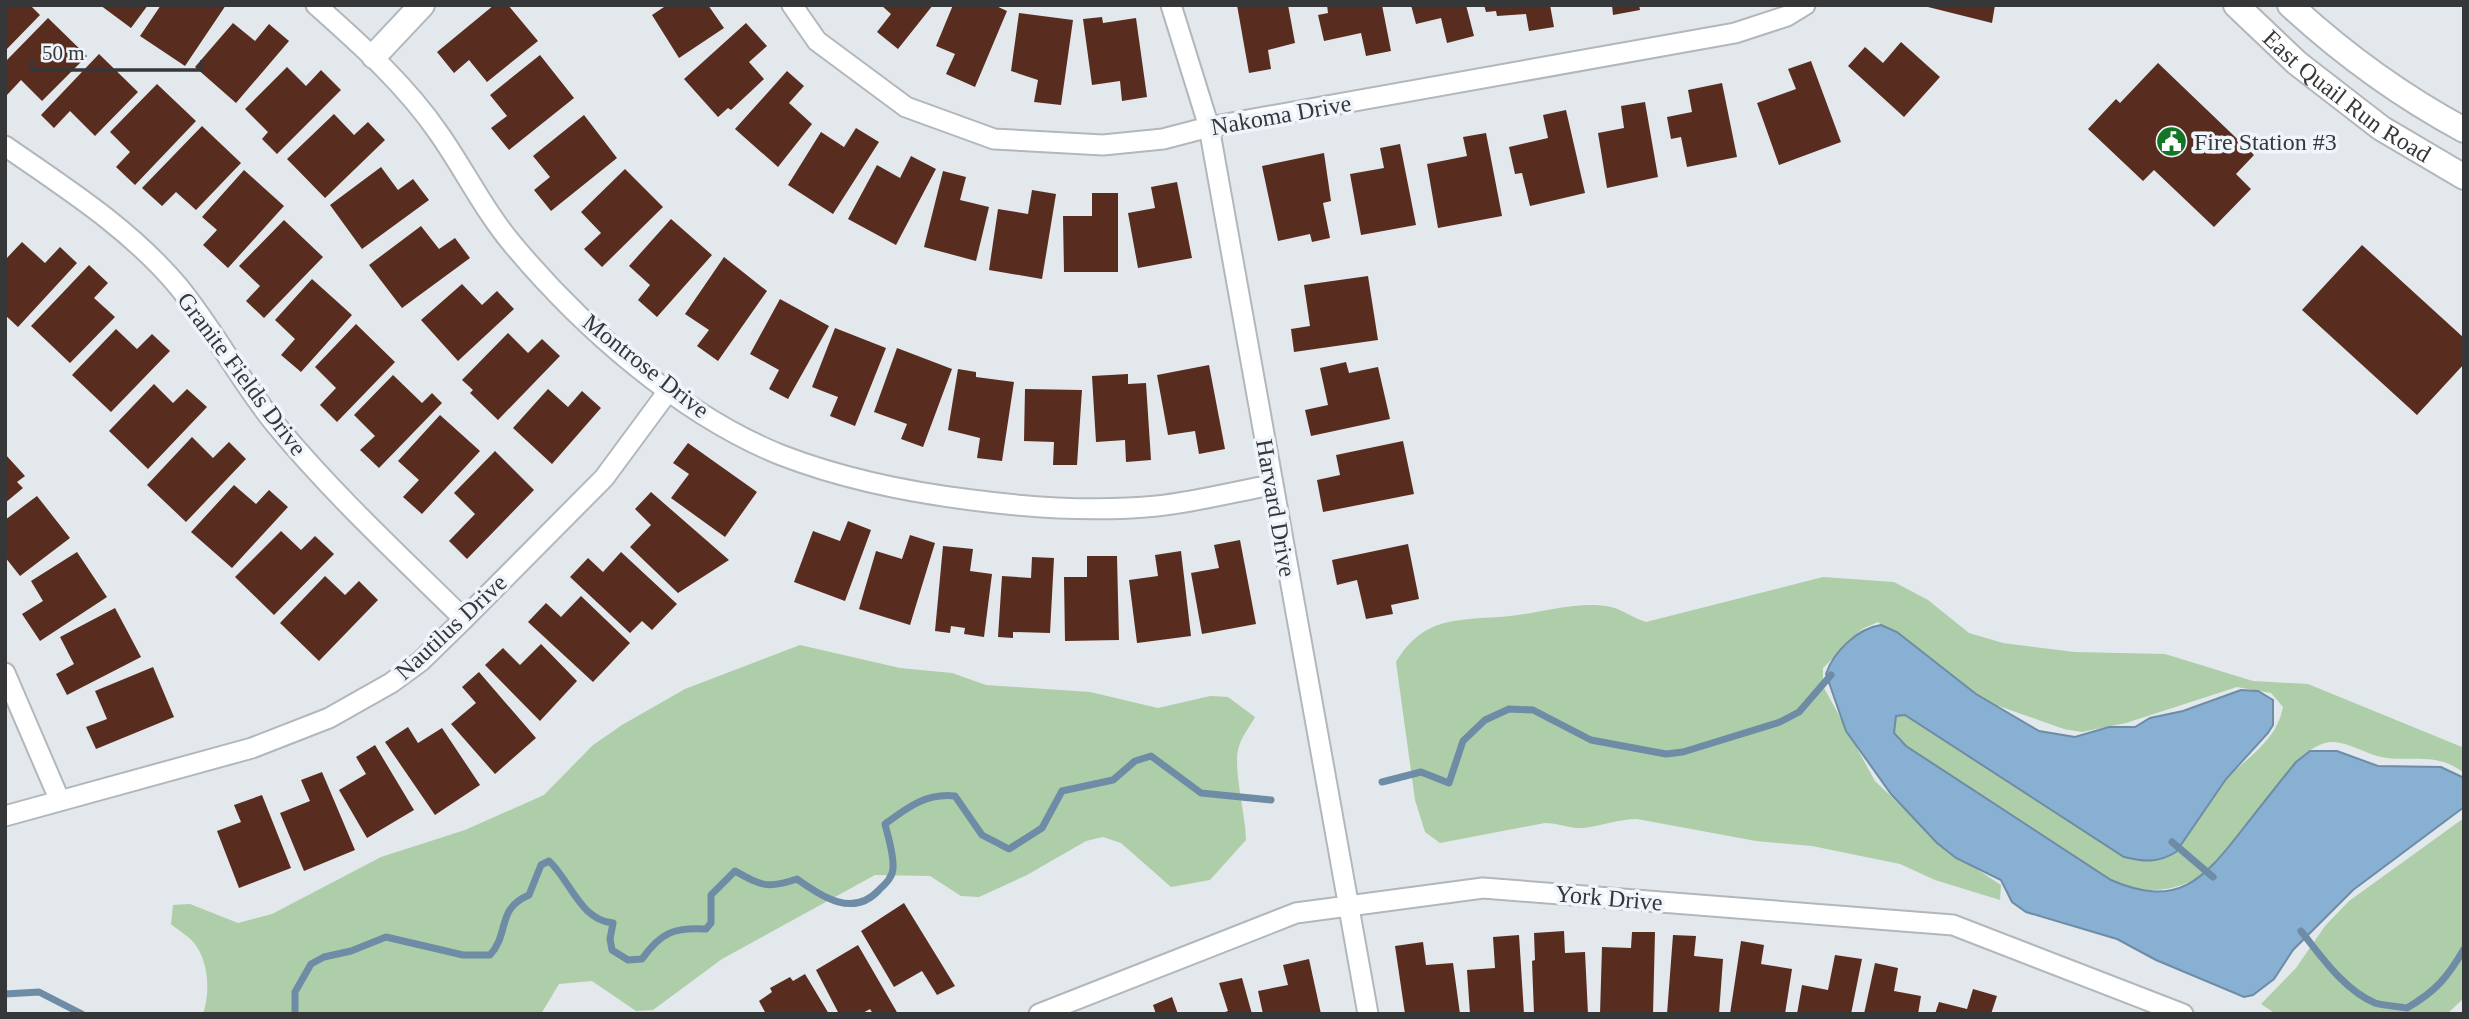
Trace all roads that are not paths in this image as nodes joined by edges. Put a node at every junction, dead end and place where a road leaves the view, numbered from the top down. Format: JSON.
{"nodes":[{"id":1,"x":316,"y":5,"type":"edge"},
{"id":2,"x":422,"y":5,"type":"edge"},
{"id":3,"x":792,"y":5,"type":"edge"},
{"id":4,"x":1171,"y":5,"type":"edge"},
{"id":5,"x":1805,"y":5,"type":"edge"},
{"id":6,"x":2236,"y":5,"type":"edge"},
{"id":7,"x":2290,"y":5,"type":"edge"},
{"id":8,"x":374,"y":56,"type":"junction"},
{"id":9,"x":1209,"y":127,"type":"junction"},
{"id":10,"x":2464,"y":130,"type":"edge"},
{"id":11,"x":5,"y":146,"type":"edge"},
{"id":12,"x":2464,"y":177,"type":"edge"},
{"id":13,"x":669,"y":390,"type":"junction"},
{"id":14,"x":1271,"y":485,"type":"junction"},
{"id":15,"x":464,"y":619,"type":"junction"},
{"id":16,"x":5,"y":673,"type":"edge"},
{"id":17,"x":60,"y":801,"type":"junction"},
{"id":18,"x":5,"y":816,"type":"edge"},
{"id":19,"x":1350,"y":908,"type":"junction"},
{"id":20,"x":1039,"y":1014,"type":"edge"},
{"id":21,"x":1368,"y":1014,"type":"edge"},
{"id":22,"x":2183,"y":1014,"type":"edge"}],
"edges":[{"from":1,"to":8,"type":"street","name":"Montrose Drive"},
{"from":2,"to":8,"type":"street"},
{"from":3,"to":9,"type":"street","name":"Nakoma Drive"},
{"from":4,"to":9,"type":"street","name":"Harvard Drive"},
{"from":5,"to":9,"type":"street","name":"Nakoma Drive"},
{"from":6,"to":12,"type":"street","name":"East Quail Run Road"},
{"from":7,"to":10,"type":"street","name":"East Quail Run Road"},
{"from":8,"to":13,"type":"street","name":"Montrose Drive"},
{"from":9,"to":14,"type":"street","name":"Harvard Drive"},
{"from":11,"to":15,"type":"street","name":"Granite Fields Drive"},
{"from":13,"to":14,"type":"street","name":"Montrose Drive"},
{"from":13,"to":15,"type":"street","name":"Nautilus Drive"},
{"from":14,"to":19,"type":"street","name":"Harvard Drive"},
{"from":15,"to":17,"type":"street","name":"Nautilus Drive"},
{"from":16,"to":17,"type":"street"},
{"from":17,"to":18,"type":"street","name":"Nautilus Drive"},
{"from":19,"to":20,"type":"street","name":"York Drive"},
{"from":19,"to":21,"type":"street","name":"Harvard Drive"},
{"from":19,"to":22,"type":"street","name":"York Drive"}]}
